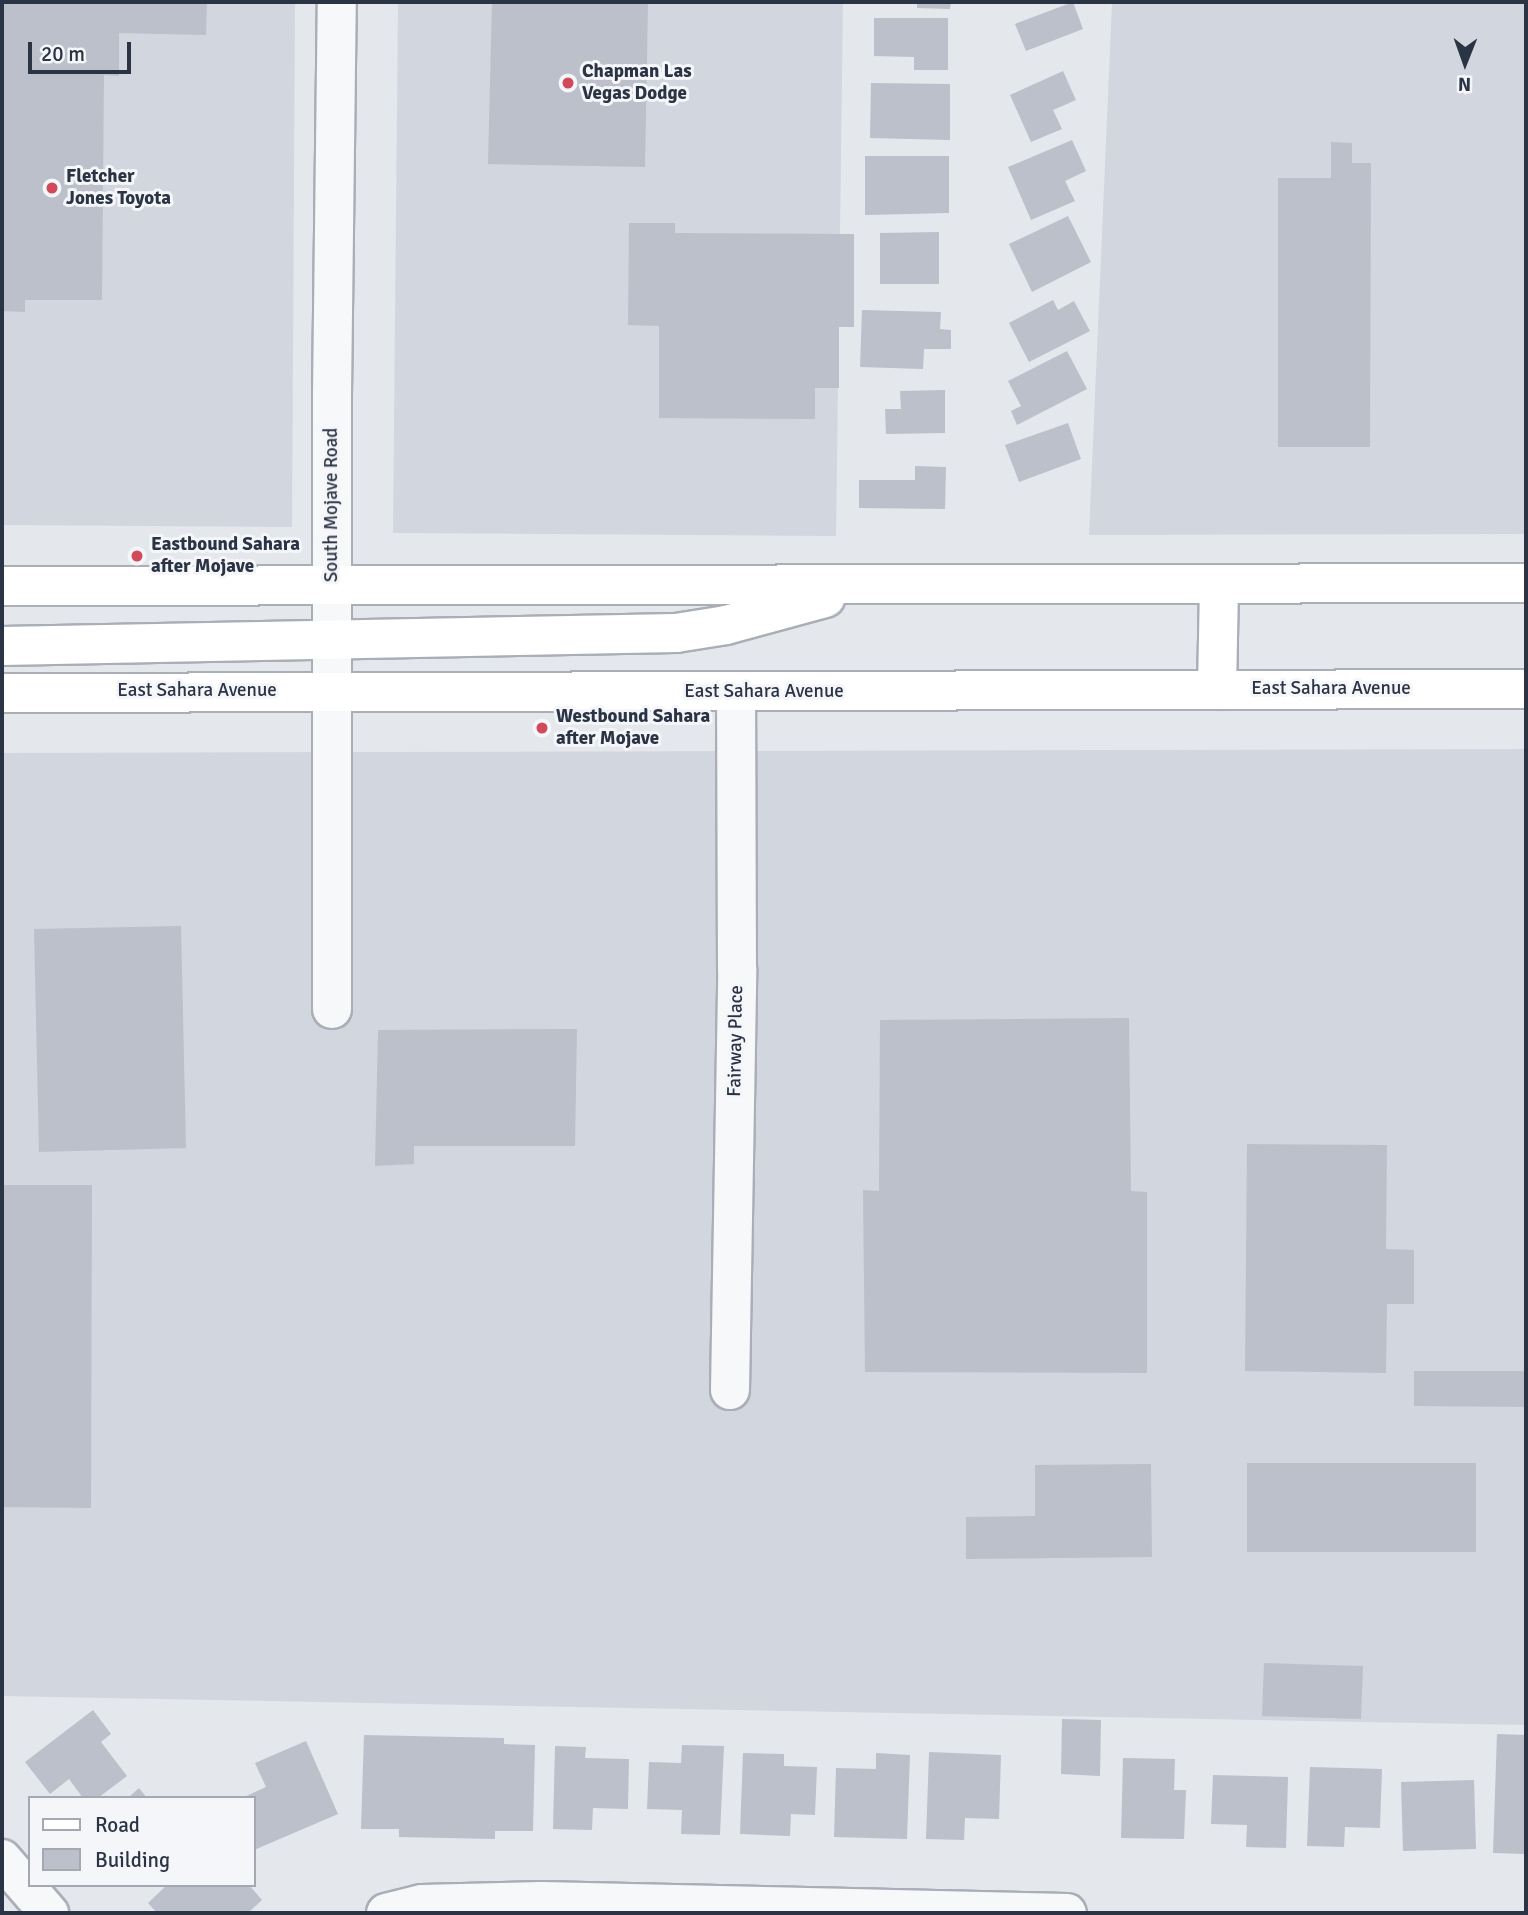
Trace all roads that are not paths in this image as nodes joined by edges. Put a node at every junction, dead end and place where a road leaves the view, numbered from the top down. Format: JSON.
{"nodes":[{"id":1,"x":337,"y":2,"type":"edge"},
{"id":2,"x":1526,"y":583,"type":"edge"},
{"id":3,"x":332,"y":584,"type":"junction"},
{"id":4,"x":1219,"y":584,"type":"junction"},
{"id":5,"x":874,"y":585,"type":"junction"},
{"id":6,"x":2,"y":586,"type":"edge"},
{"id":7,"x":332,"y":640,"type":"junction"},
{"id":8,"x":2,"y":646,"type":"edge"},
{"id":9,"x":1526,"y":689,"type":"edge"},
{"id":10,"x":333,"y":690,"type":"junction"},
{"id":11,"x":1217,"y":690,"type":"junction"},
{"id":12,"x":736,"y":692,"type":"junction"},
{"id":13,"x":2,"y":694,"type":"edge"},
{"id":14,"x":332,"y":1009,"type":"dead end"},
{"id":15,"x":730,"y":1390,"type":"dead end"},
{"id":16,"x":2,"y":1859,"type":"edge"},
{"id":17,"x":49,"y":1913,"type":"edge"},
{"id":18,"x":386,"y":1913,"type":"edge"},
{"id":19,"x":1068,"y":1913,"type":"edge"}],
"edges":[{"from":1,"to":3,"type":"street","name":"South Mojave Road"},
{"from":2,"to":4,"type":"main road"},
{"from":3,"to":5,"type":"main road"},
{"from":3,"to":6,"type":"main road"},
{"from":3,"to":7,"type":"street","name":"South Mojave Road"},
{"from":4,"to":5,"type":"main road"},
{"from":4,"to":11,"type":"main road"},
{"from":5,"to":7,"type":"main road"},
{"from":7,"to":8,"type":"main road"},
{"from":7,"to":10,"type":"street","name":"South Mojave Road"},
{"from":9,"to":11,"type":"main road","name":"East Sahara Avenue"},
{"from":10,"to":12,"type":"main road","name":"East Sahara Avenue"},
{"from":10,"to":13,"type":"main road","name":"East Sahara Avenue"},
{"from":10,"to":14,"type":"street","name":"South Mojave Road"},
{"from":11,"to":12,"type":"main road","name":"East Sahara Avenue"},
{"from":12,"to":15,"type":"street","name":"Fairway Place"},
{"from":16,"to":17,"type":"street"},
{"from":18,"to":19,"type":"street"}]}
